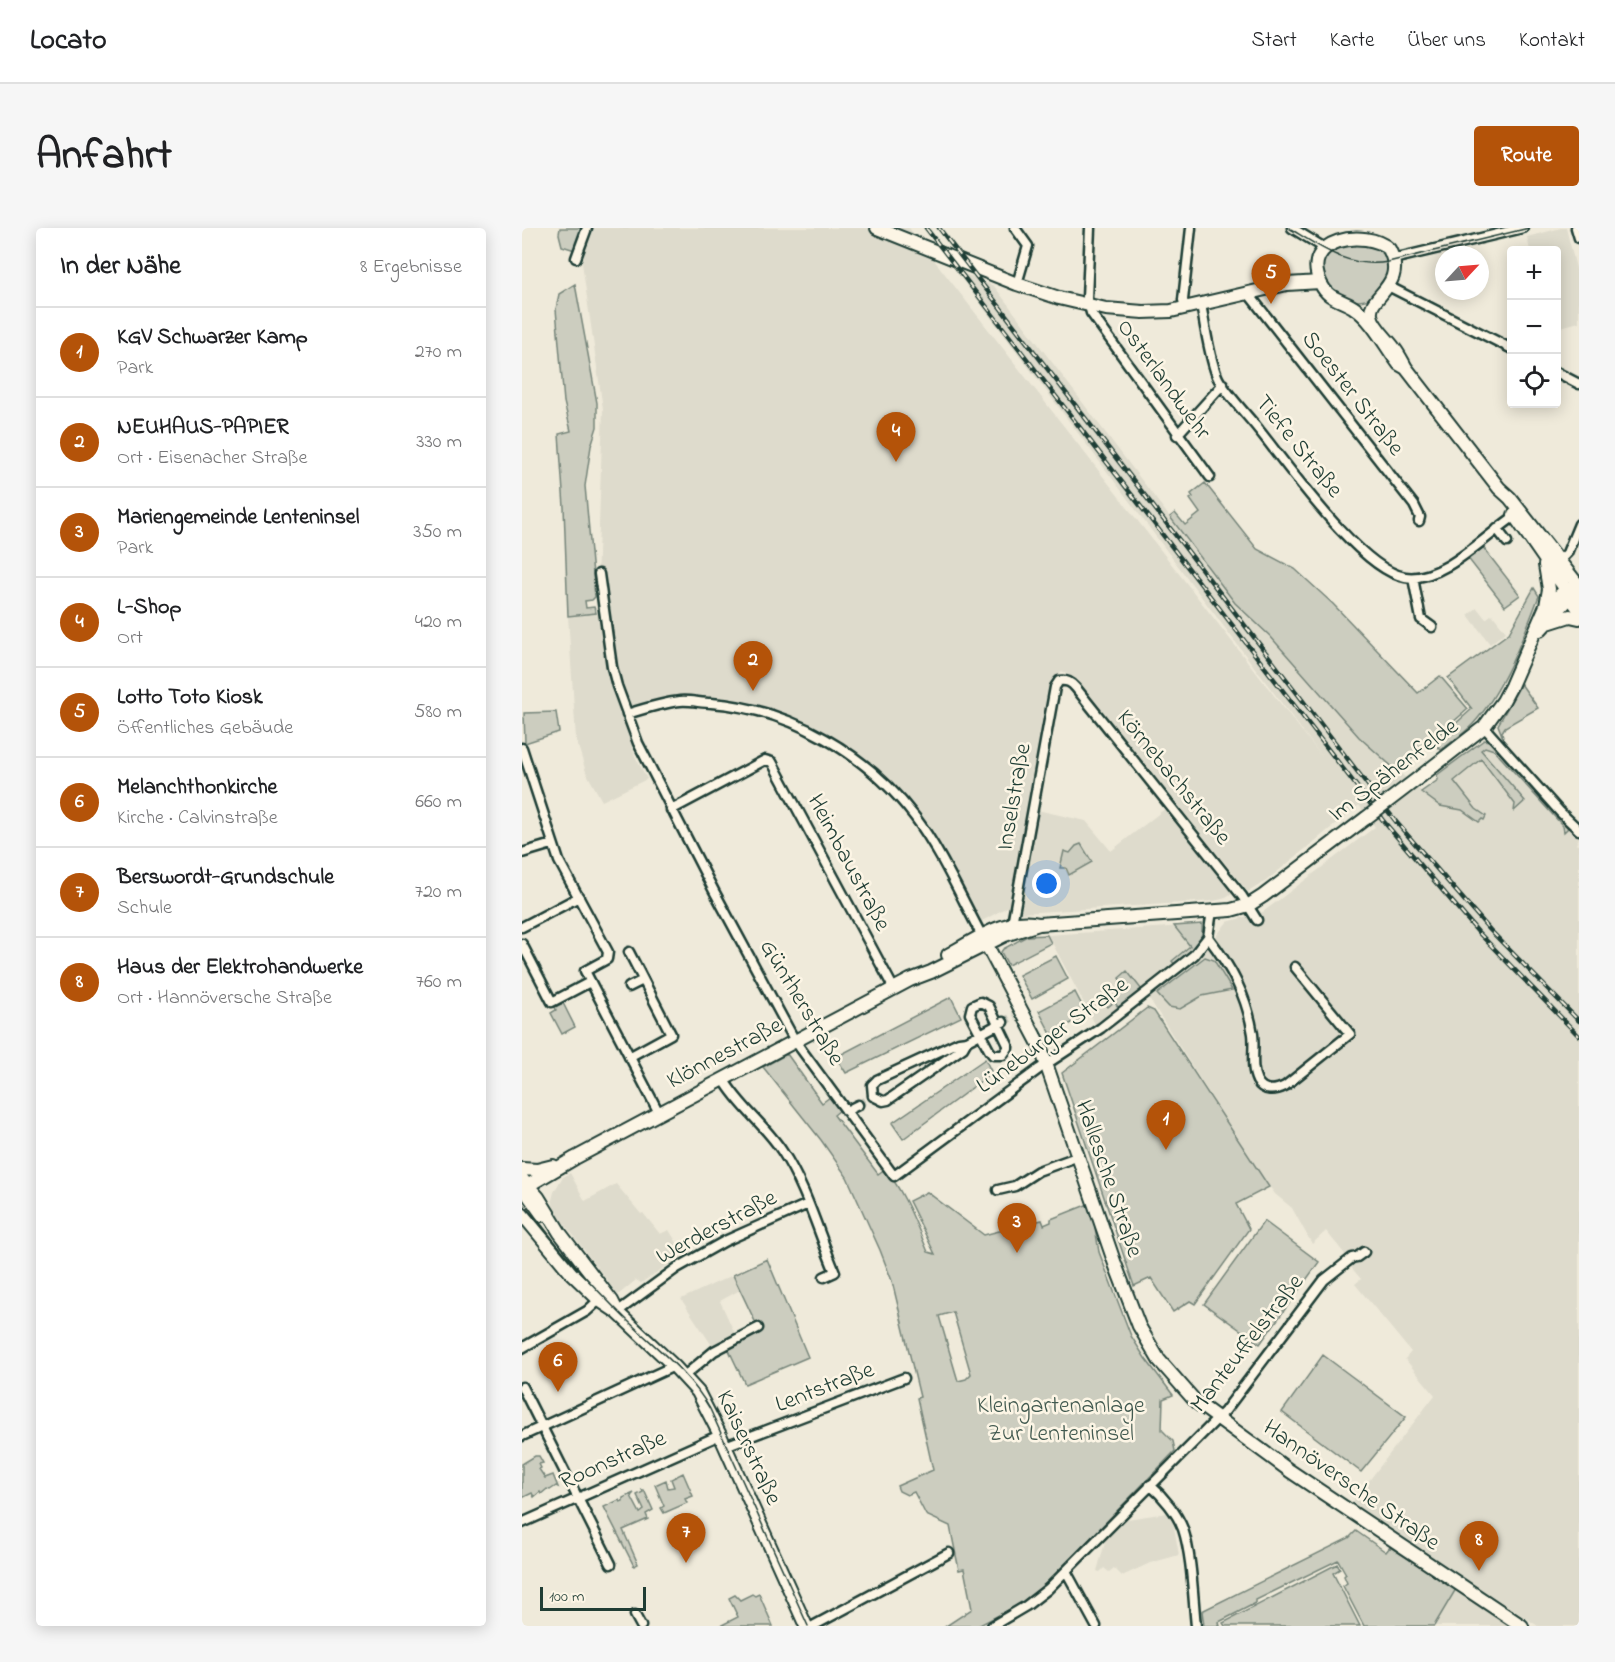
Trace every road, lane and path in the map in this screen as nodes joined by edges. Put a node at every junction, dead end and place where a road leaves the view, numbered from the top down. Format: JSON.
{"nodes":[{"id":1,"x":586,"y":228,"type":"edge"},
{"id":2,"x":877,"y":228,"type":"edge"},
{"id":3,"x":1015,"y":228,"type":"edge"},
{"id":4,"x":1090,"y":228,"type":"edge"},
{"id":5,"x":1191,"y":228,"type":"edge"},
{"id":6,"x":1292,"y":228,"type":"edge"},
{"id":7,"x":1523,"y":228,"type":"edge"},
{"id":8,"x":1576,"y":228,"type":"edge"},
{"id":9,"x":1346,"y":229,"type":"edge"},
{"id":10,"x":1369,"y":230,"type":"edge"},
{"id":11,"x":1579,"y":238,"type":"edge"},
{"id":12,"x":1323,"y":246,"type":"junction"},
{"id":13,"x":576,"y":258,"type":"dead end"},
{"id":14,"x":1393,"y":259,"type":"junction"},
{"id":15,"x":1318,"y":276,"type":"junction"},
{"id":16,"x":1017,"y":284,"type":"junction"},
{"id":17,"x":1388,"y":286,"type":"junction"},
{"id":18,"x":1248,"y":293,"type":"junction"},
{"id":19,"x":1378,"y":298,"type":"junction"},
{"id":20,"x":1201,"y":304,"type":"junction"},
{"id":21,"x":1088,"y":305,"type":"junction"},
{"id":22,"x":1347,"y":305,"type":"junction"},
{"id":23,"x":1185,"y":308,"type":"junction"},
{"id":24,"x":1507,"y":346,"type":"edge"},
{"id":25,"x":1406,"y":368,"type":"junction"},
{"id":26,"x":1561,"y":374,"type":"edge"},
{"id":27,"x":1222,"y":384,"type":"junction"},
{"id":28,"x":1579,"y":384,"type":"edge"},
{"id":29,"x":1177,"y":435,"type":"junction"},
{"id":30,"x":1210,"y":477,"type":"dead end"},
{"id":31,"x":1499,"y":488,"type":"junction"},
{"id":32,"x":1515,"y":516,"type":"junction"},
{"id":33,"x":1419,"y":521,"type":"dead end"},
{"id":34,"x":1579,"y":524,"type":"edge"},
{"id":35,"x":1497,"y":529,"type":"junction"},
{"id":36,"x":1507,"y":542,"type":"dead end"},
{"id":37,"x":1543,"y":558,"type":"junction"},
{"id":38,"x":1559,"y":561,"type":"junction"},
{"id":39,"x":599,"y":574,"type":"dead end"},
{"id":40,"x":1413,"y":578,"type":"junction"},
{"id":41,"x":1575,"y":593,"type":"edge"},
{"id":42,"x":1546,"y":606,"type":"junction"},
{"id":43,"x":1579,"y":618,"type":"edge"},
{"id":44,"x":1544,"y":625,"type":"junction"},
{"id":45,"x":1432,"y":627,"type":"dead end"},
{"id":46,"x":1531,"y":641,"type":"junction"},
{"id":47,"x":1063,"y":681,"type":"joint"},
{"id":48,"x":627,"y":714,"type":"junction"},
{"id":49,"x":1484,"y":727,"type":"junction"},
{"id":50,"x":522,"y":748,"type":"edge"},
{"id":51,"x":671,"y":810,"type":"junction"},
{"id":52,"x":1579,"y":830,"type":"edge"},
{"id":53,"x":552,"y":844,"type":"junction"},
{"id":54,"x":522,"y":853,"type":"edge"},
{"id":55,"x":579,"y":897,"type":"junction"},
{"id":56,"x":1249,"y":905,"type":"junction"},
{"id":57,"x":1212,"y":911,"type":"junction"},
{"id":58,"x":1257,"y":920,"type":"dead end"},
{"id":59,"x":1012,"y":924,"type":"junction"},
{"id":60,"x":1039,"y":924,"type":"junction"},
{"id":61,"x":522,"y":927,"type":"edge"},
{"id":62,"x":1208,"y":937,"type":"junction"},
{"id":63,"x":984,"y":940,"type":"junction"},
{"id":64,"x":522,"y":944,"type":"edge"},
{"id":65,"x":629,"y":952,"type":"dead end"},
{"id":66,"x":1296,"y":967,"type":"dead end"},
{"id":67,"x":643,"y":980,"type":"junction"},
{"id":68,"x":590,"y":982,"type":"junction"},
{"id":69,"x":629,"y":987,"type":"dead end"},
{"id":70,"x":894,"y":989,"type":"junction"},
{"id":71,"x":1001,"y":1023,"type":"junction"},
{"id":72,"x":980,"y":1034,"type":"junction"},
{"id":73,"x":795,"y":1041,"type":"junction"},
{"id":74,"x":967,"y":1041,"type":"junction"},
{"id":75,"x":629,"y":1056,"type":"junction"},
{"id":76,"x":1047,"y":1065,"type":"junction"},
{"id":77,"x":723,"y":1080,"type":"junction"},
{"id":78,"x":858,"y":1105,"type":"tunnel mouth"},
{"id":79,"x":846,"y":1111,"type":"junction"},
{"id":80,"x":659,"y":1113,"type":"junction"},
{"id":81,"x":1078,"y":1156,"type":"junction"},
{"id":82,"x":560,"y":1167,"type":"junction"},
{"id":83,"x":522,"y":1169,"type":"edge"},
{"id":84,"x":894,"y":1176,"type":"joint"},
{"id":85,"x":998,"y":1190,"type":"dead end"},
{"id":86,"x":525,"y":1191,"type":"edge"},
{"id":87,"x":808,"y":1204,"type":"junction"},
{"id":88,"x":522,"y":1214,"type":"edge"},
{"id":89,"x":1357,"y":1254,"type":"dead end"},
{"id":90,"x":846,"y":1268,"type":"dead end"},
{"id":91,"x":835,"y":1272,"type":"junction"},
{"id":92,"x":824,"y":1277,"type":"dead end"},
{"id":93,"x":598,"y":1300,"type":"junction"},
{"id":94,"x":617,"y":1312,"type":"junction"},
{"id":95,"x":758,"y":1328,"type":"dead end"},
{"id":96,"x":522,"y":1348,"type":"edge"},
{"id":97,"x":674,"y":1366,"type":"junction"},
{"id":98,"x":684,"y":1376,"type":"junction"},
{"id":99,"x":904,"y":1378,"type":"dead end"},
{"id":100,"x":522,"y":1387,"type":"edge"},
{"id":101,"x":1218,"y":1418,"type":"junction"},
{"id":102,"x":543,"y":1426,"type":"junction"},
{"id":103,"x":522,"y":1436,"type":"edge"},
{"id":104,"x":723,"y":1441,"type":"junction"},
{"id":105,"x":1150,"y":1485,"type":"junction"},
{"id":106,"x":578,"y":1497,"type":"junction"},
{"id":107,"x":522,"y":1523,"type":"edge"},
{"id":108,"x":949,"y":1553,"type":"dead end"},
{"id":109,"x":610,"y":1564,"type":"dead end"},
{"id":110,"x":1066,"y":1571,"type":"junction"},
{"id":111,"x":635,"y":1615,"type":"dead end"},
{"id":112,"x":630,"y":1626,"type":"edge"},
{"id":113,"x":640,"y":1626,"type":"edge"},
{"id":114,"x":806,"y":1626,"type":"edge"},
{"id":115,"x":813,"y":1626,"type":"edge"},
{"id":116,"x":992,"y":1626,"type":"edge"},
{"id":117,"x":1096,"y":1626,"type":"edge"},
{"id":118,"x":1196,"y":1626,"type":"edge"},
{"id":119,"x":1522,"y":1626,"type":"edge"}],
"edges":[{"from":1,"to":13,"type":"street"},
{"from":2,"to":16,"type":"main road"},
{"from":3,"to":16,"type":"street"},
{"from":4,"to":21,"type":"street"},
{"from":5,"to":23,"type":"street"},
{"from":6,"to":12,"type":"street"},
{"from":7,"to":14,"type":"street"},
{"from":8,"to":11,"type":"street"},
{"from":9,"to":10,"type":"main road"},
{"from":9,"to":12,"type":"main road"},
{"from":10,"to":14,"type":"main road"},
{"from":12,"to":15,"type":"main road"},
{"from":14,"to":17,"type":"main road"},
{"from":15,"to":18,"type":"main road"},
{"from":15,"to":22,"type":"main road"},
{"from":16,"to":21,"type":"main road"},
{"from":17,"to":19,"type":"main road"},
{"from":17,"to":24,"type":"street"},
{"from":18,"to":20,"type":"main road"},
{"from":18,"to":33,"type":"street","name":"Soester Straße"},
{"from":19,"to":22,"type":"main road"},
{"from":19,"to":25,"type":"main road"},
{"from":20,"to":23,"type":"main road"},
{"from":20,"to":27,"type":"street","name":"Tiefe Straße"},
{"from":21,"to":23,"type":"main road"},
{"from":21,"to":29,"type":"street","name":"Osterlandwehr"},
{"from":22,"to":25,"type":"main road"},
{"from":25,"to":31,"type":"main road"},
{"from":26,"to":28,"type":"street"},
{"from":27,"to":29,"type":"street"},
{"from":27,"to":40,"type":"street","name":"Tiefe Straße"},
{"from":29,"to":30,"type":"street","name":"Osterlandwehr"},
{"from":31,"to":32,"type":"main road"},
{"from":31,"to":38,"type":"main road"},
{"from":32,"to":35,"type":"street"},
{"from":32,"to":37,"type":"main road"},
{"from":34,"to":38,"type":"street"},
{"from":35,"to":36,"type":"street"},
{"from":35,"to":40,"type":"street"},
{"from":37,"to":41,"type":"main road"},
{"from":37,"to":42,"type":"main road"},
{"from":38,"to":41,"type":"main road"},
{"from":39,"to":48,"type":"street","name":"Güntherstraße"},
{"from":40,"to":45,"type":"street"},
{"from":41,"to":42,"type":"main road","name":"Im Spähenfelde"},
{"from":41,"to":44,"type":"main road","name":"Im Spähenfelde"},
{"from":42,"to":46,"type":"main road","name":"Im Spähenfelde"},
{"from":43,"to":44,"type":"main road"},
{"from":44,"to":46,"type":"main road","name":"Im Spähenfelde"},
{"from":46,"to":49,"type":"main road","name":"Im Spähenfelde"},
{"from":47,"to":56,"type":"street","name":"Körnebachstraße"},
{"from":47,"to":59,"type":"street","name":"Inselstraße"},
{"from":48,"to":51,"type":"street","name":"Güntherstraße"},
{"from":48,"to":63,"type":"street"},
{"from":49,"to":52,"type":"street"},
{"from":49,"to":56,"type":"main road","name":"Im Spähenfelde","bridge":true},
{"from":50,"to":53,"type":"street"},
{"from":51,"to":70,"type":"street","name":"Heimbaustraße"},
{"from":51,"to":73,"type":"street","name":"Güntherstraße"},
{"from":53,"to":54,"type":"street"},
{"from":53,"to":55,"type":"street"},
{"from":55,"to":61,"type":"street"},
{"from":55,"to":68,"type":"street"},
{"from":56,"to":57,"type":"main road","name":"Klönnestraße"},
{"from":56,"to":58,"type":"street","name":"Körnebachstraße"},
{"from":57,"to":60,"type":"main road","name":"Klönnestraße"},
{"from":57,"to":62,"type":"street"},
{"from":59,"to":60,"type":"main road","name":"Klönnestraße"},
{"from":59,"to":63,"type":"main road","name":"Klönnestraße"},
{"from":60,"to":63,"type":"main road","name":"Klönnestraße"},
{"from":62,"to":66,"type":"street"},
{"from":62,"to":76,"type":"street","name":"Lüneburger Straße"},
{"from":63,"to":70,"type":"main road","name":"Klönnestraße"},
{"from":63,"to":76,"type":"main road","name":"Hallesche Straße"},
{"from":64,"to":68,"type":"street"},
{"from":65,"to":67,"type":"street"},
{"from":67,"to":69,"type":"street"},
{"from":67,"to":75,"type":"street"},
{"from":68,"to":75,"type":"street"},
{"from":70,"to":73,"type":"main road","name":"Klönnestraße"},
{"from":71,"to":72,"type":"street"},
{"from":71,"to":72,"type":"street"},
{"from":71,"to":72,"type":"street"},
{"from":72,"to":74,"type":"street"},
{"from":73,"to":77,"type":"main road","name":"Klönnestraße"},
{"from":73,"to":79,"type":"street","name":"Güntherstraße"},
{"from":74,"to":74,"type":"street"},
{"from":75,"to":80,"type":"street"},
{"from":76,"to":81,"type":"main road","name":"Hallesche Straße"},
{"from":76,"to":84,"type":"street","name":"Lüneburger Straße"},
{"from":77,"to":80,"type":"main road","name":"Klönnestraße"},
{"from":77,"to":87,"type":"street"},
{"from":78,"to":79,"type":"street"},
{"from":79,"to":84,"type":"street","name":"Güntherstraße"},
{"from":80,"to":82,"type":"main road","name":"Klönnestraße"},
{"from":81,"to":85,"type":"street"},
{"from":81,"to":101,"type":"main road","name":"Hallesche Straße"},
{"from":82,"to":83,"type":"main road"},
{"from":82,"to":86,"type":"main road","name":"Klönnestraße"},
{"from":86,"to":94,"type":"main road","name":"Kaiserstraße"},
{"from":87,"to":91,"type":"street"},
{"from":87,"to":94,"type":"street","name":"Werderstraße"},
{"from":88,"to":93,"type":"main road","name":"Kaiserstraße"},
{"from":89,"to":101,"type":"street","name":"Manteuffelstraße"},
{"from":90,"to":91,"type":"street"},
{"from":91,"to":92,"type":"street"},
{"from":93,"to":94,"type":"main road","name":"Kaiserstraße"},
{"from":93,"to":96,"type":"street"},
{"from":94,"to":97,"type":"main road","name":"Kaiserstraße"},
{"from":95,"to":98,"type":"street"},
{"from":97,"to":98,"type":"main road","name":"Kaiserstraße"},
{"from":97,"to":102,"type":"street"},
{"from":98,"to":104,"type":"main road","name":"Kaiserstraße"},
{"from":99,"to":104,"type":"street","name":"Lentstraße"},
{"from":100,"to":102,"type":"street"},
{"from":101,"to":105,"type":"street","name":"Manteuffelstraße"},
{"from":101,"to":119,"type":"main road","name":"Hannöversche Straße"},
{"from":102,"to":103,"type":"street"},
{"from":102,"to":106,"type":"street"},
{"from":104,"to":106,"type":"street","name":"Roonstraße"},
{"from":104,"to":114,"type":"main road","name":"Kaiserstraße"},
{"from":105,"to":110,"type":"street","name":"Manteuffelstraße"},
{"from":105,"to":118,"type":"street"},
{"from":106,"to":107,"type":"street","name":"Roonstraße"},
{"from":106,"to":109,"type":"street"},
{"from":108,"to":115,"type":"street"},
{"from":110,"to":116,"type":"street","name":"Manteuffelstraße"},
{"from":110,"to":117,"type":"street"},
{"from":111,"to":113,"type":"street"},
{"from":112,"to":113,"type":"street"}]}
